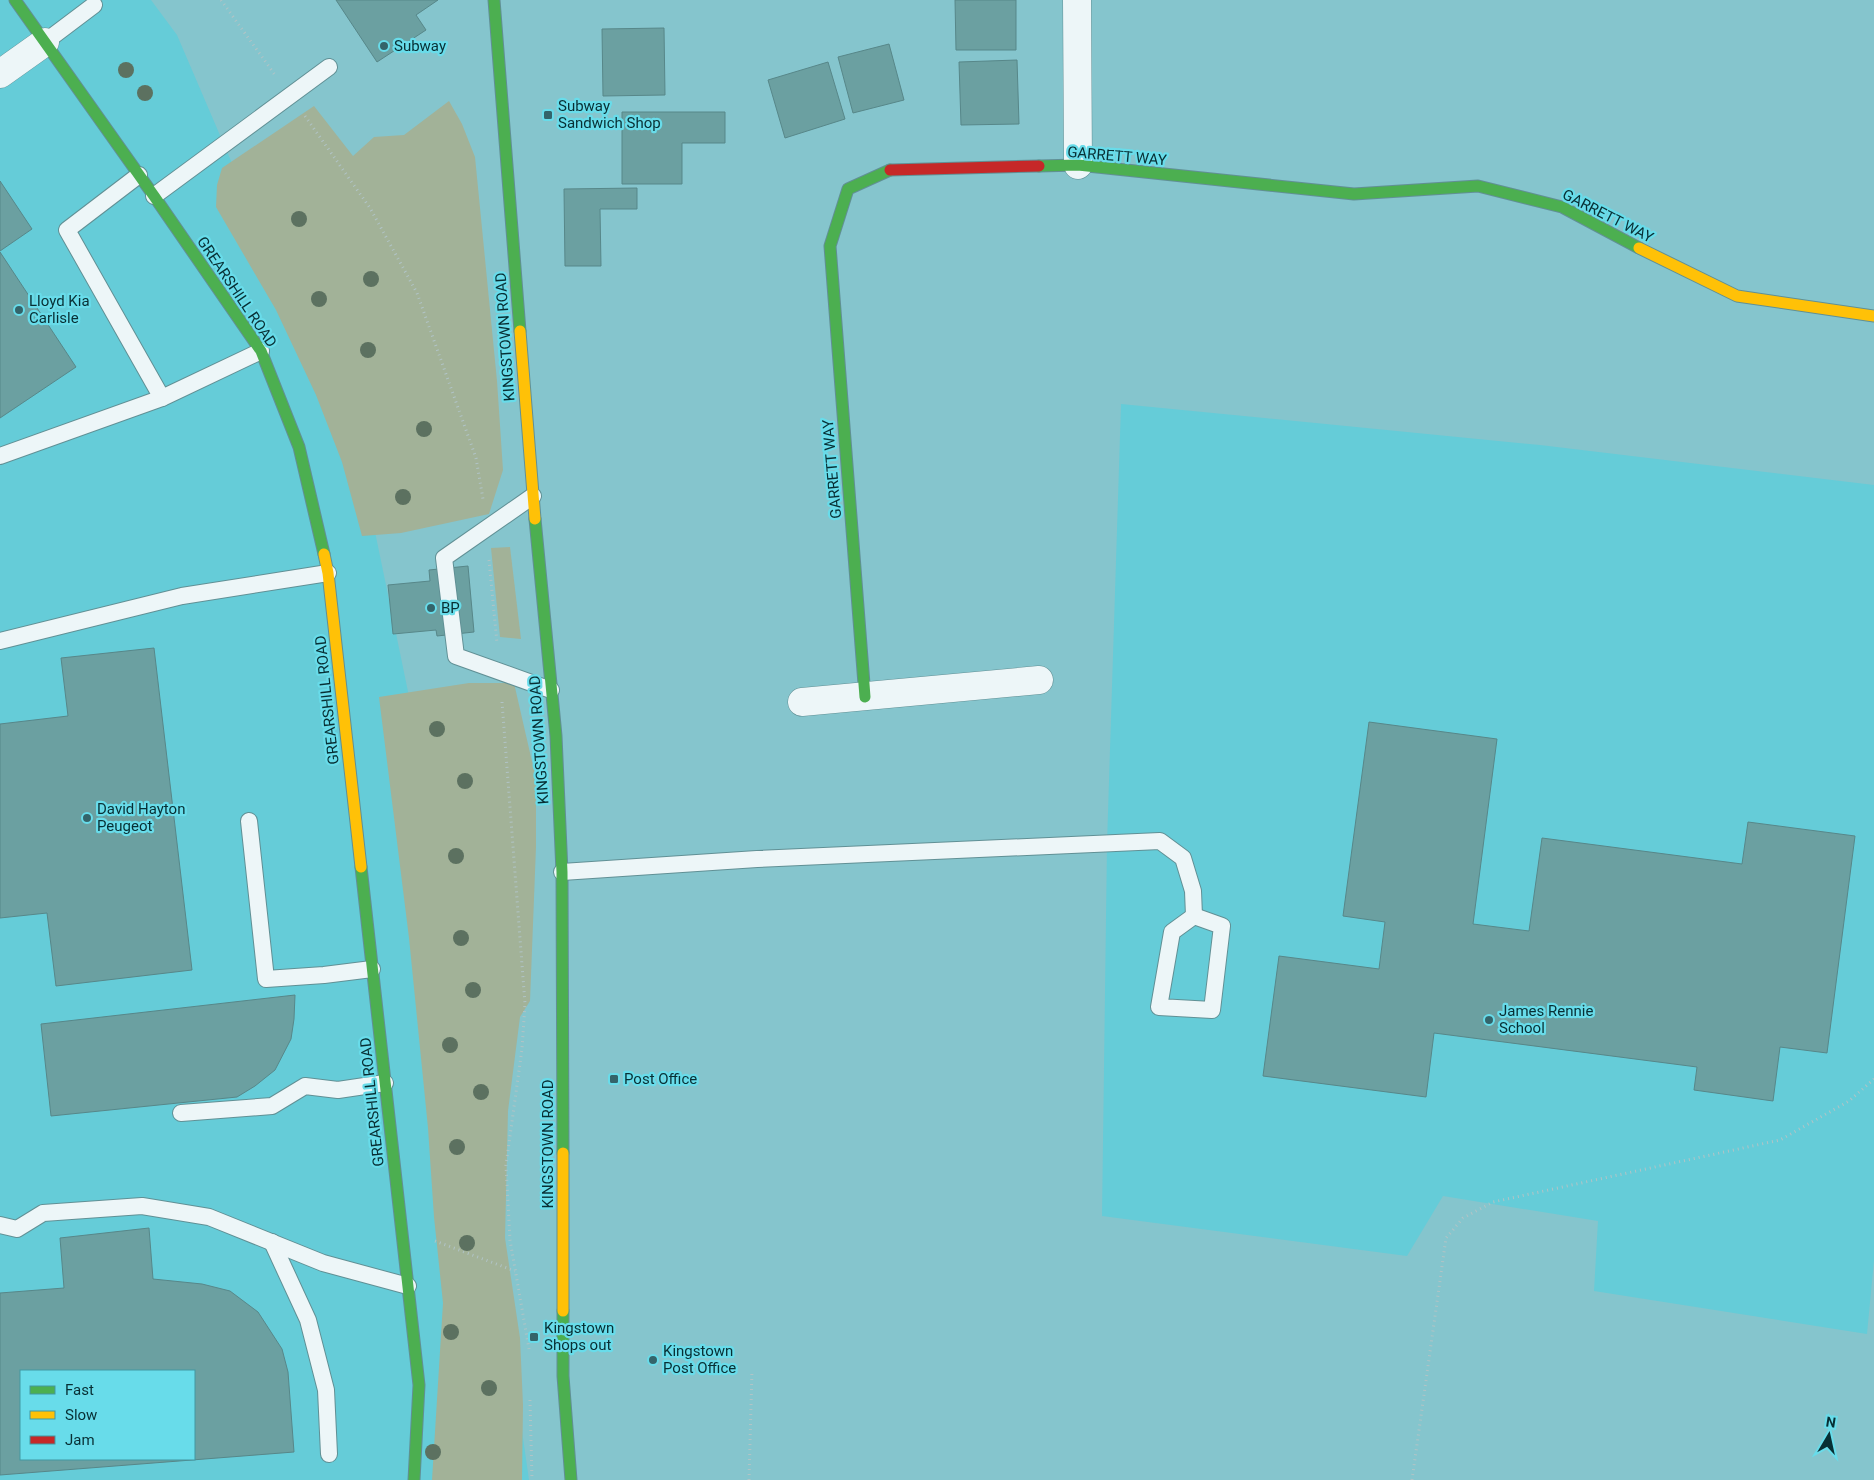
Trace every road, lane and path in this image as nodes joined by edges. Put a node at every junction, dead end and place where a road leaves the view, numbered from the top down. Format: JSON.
{"nodes":[{"id":1,"x":16,"y":0,"type":"edge"},
{"id":2,"x":222,"y":0,"type":"edge"},
{"id":3,"x":494,"y":0,"type":"edge"},
{"id":4,"x":1077,"y":0,"type":"edge"},
{"id":5,"x":94,"y":5,"type":"dead end"},
{"id":6,"x":45,"y":42,"type":"junction"},
{"id":7,"x":329,"y":67,"type":"dead end"},
{"id":8,"x":0,"y":74,"type":"edge"},
{"id":9,"x":290,"y":96,"type":"junction"},
{"id":10,"x":1078,"y":166,"type":"junction"},
{"id":11,"x":139,"y":175,"type":"junction"},
{"id":12,"x":154,"y":196,"type":"junction"},
{"id":13,"x":1874,"y":316,"type":"edge"},
{"id":14,"x":261,"y":351,"type":"junction"},
{"id":15,"x":162,"y":398,"type":"junction"},
{"id":16,"x":0,"y":456,"type":"edge"},
{"id":17,"x":533,"y":496,"type":"junction"},
{"id":18,"x":487,"y":529,"type":"junction"},
{"id":19,"x":328,"y":573,"type":"junction"},
{"id":20,"x":0,"y":641,"type":"edge"},
{"id":21,"x":499,"y":671,"type":"junction"},
{"id":22,"x":1039,"y":680,"type":"dead end"},
{"id":23,"x":551,"y":690,"type":"junction"},
{"id":24,"x":865,"y":697,"type":"junction"},
{"id":25,"x":802,"y":702,"type":"dead end"},
{"id":26,"x":249,"y":821,"type":"dead end"},
{"id":27,"x":562,"y":872,"type":"junction"},
{"id":28,"x":1194,"y":916,"type":"junction"},
{"id":29,"x":372,"y":969,"type":"junction"},
{"id":30,"x":1874,"y":1079,"type":"edge"},
{"id":31,"x":385,"y":1083,"type":"junction"},
{"id":32,"x":181,"y":1113,"type":"dead end"},
{"id":33,"x":0,"y":1225,"type":"edge"},
{"id":34,"x":402,"y":1228,"type":"junction"},
{"id":35,"x":272,"y":1242,"type":"junction"},
{"id":36,"x":515,"y":1271,"type":"junction"},
{"id":37,"x":408,"y":1286,"type":"junction"},
{"id":38,"x":530,"y":1356,"type":"dead end"},
{"id":39,"x":752,"y":1370,"type":"dead end"},
{"id":40,"x":530,"y":1393,"type":"dead end"},
{"id":41,"x":329,"y":1454,"type":"dead end"},
{"id":42,"x":414,"y":1480,"type":"edge"},
{"id":43,"x":532,"y":1480,"type":"edge"},
{"id":44,"x":571,"y":1480,"type":"edge"},
{"id":45,"x":750,"y":1480,"type":"edge"},
{"id":46,"x":1412,"y":1480,"type":"edge"}],
"edges":[{"from":1,"to":6,"type":"street","name":"GREARSHILL ROAD"},
{"from":2,"to":9,"type":"path"},
{"from":3,"to":17,"type":"street","name":"KINGSTOWN ROAD"},
{"from":4,"to":10,"type":"street"},
{"from":5,"to":6,"type":"lane"},
{"from":6,"to":8,"type":"street"},
{"from":6,"to":11,"type":"street","name":"GREARSHILL ROAD"},
{"from":7,"to":9,"type":"lane"},
{"from":9,"to":12,"type":"lane"},
{"from":9,"to":18,"type":"path"},
{"from":10,"to":13,"type":"street","name":"GARRETT WAY"},
{"from":10,"to":24,"type":"street","name":"GARRETT WAY"},
{"from":11,"to":12,"type":"street","name":"GREARSHILL ROAD"},
{"from":11,"to":15,"type":"lane"},
{"from":12,"to":14,"type":"street","name":"GREARSHILL ROAD"},
{"from":14,"to":15,"type":"lane"},
{"from":14,"to":19,"type":"street","name":"GREARSHILL ROAD"},
{"from":15,"to":16,"type":"lane"},
{"from":17,"to":18,"type":"lane"},
{"from":17,"to":23,"type":"street","name":"KINGSTOWN ROAD"},
{"from":18,"to":21,"type":"path"},
{"from":18,"to":21,"type":"lane"},
{"from":19,"to":20,"type":"lane"},
{"from":19,"to":29,"type":"street","name":"GREARSHILL ROAD"},
{"from":21,"to":23,"type":"lane"},
{"from":21,"to":36,"type":"path"},
{"from":22,"to":24,"type":"street"},
{"from":23,"to":27,"type":"street","name":"KINGSTOWN ROAD"},
{"from":24,"to":25,"type":"street"},
{"from":26,"to":29,"type":"lane"},
{"from":27,"to":28,"type":"lane"},
{"from":27,"to":44,"type":"street","name":"KINGSTOWN ROAD"},
{"from":28,"to":28,"type":"lane"},
{"from":29,"to":31,"type":"street","name":"GREARSHILL ROAD"},
{"from":30,"to":46,"type":"path"},
{"from":31,"to":32,"type":"lane"},
{"from":31,"to":34,"type":"street","name":"GREARSHILL ROAD"},
{"from":33,"to":35,"type":"lane"},
{"from":34,"to":36,"type":"path"},
{"from":34,"to":37,"type":"street","name":"GREARSHILL ROAD"},
{"from":35,"to":37,"type":"lane"},
{"from":35,"to":41,"type":"lane"},
{"from":36,"to":38,"type":"path"},
{"from":37,"to":42,"type":"street","name":"GREARSHILL ROAD"},
{"from":39,"to":45,"type":"path"},
{"from":40,"to":43,"type":"path"}]}
